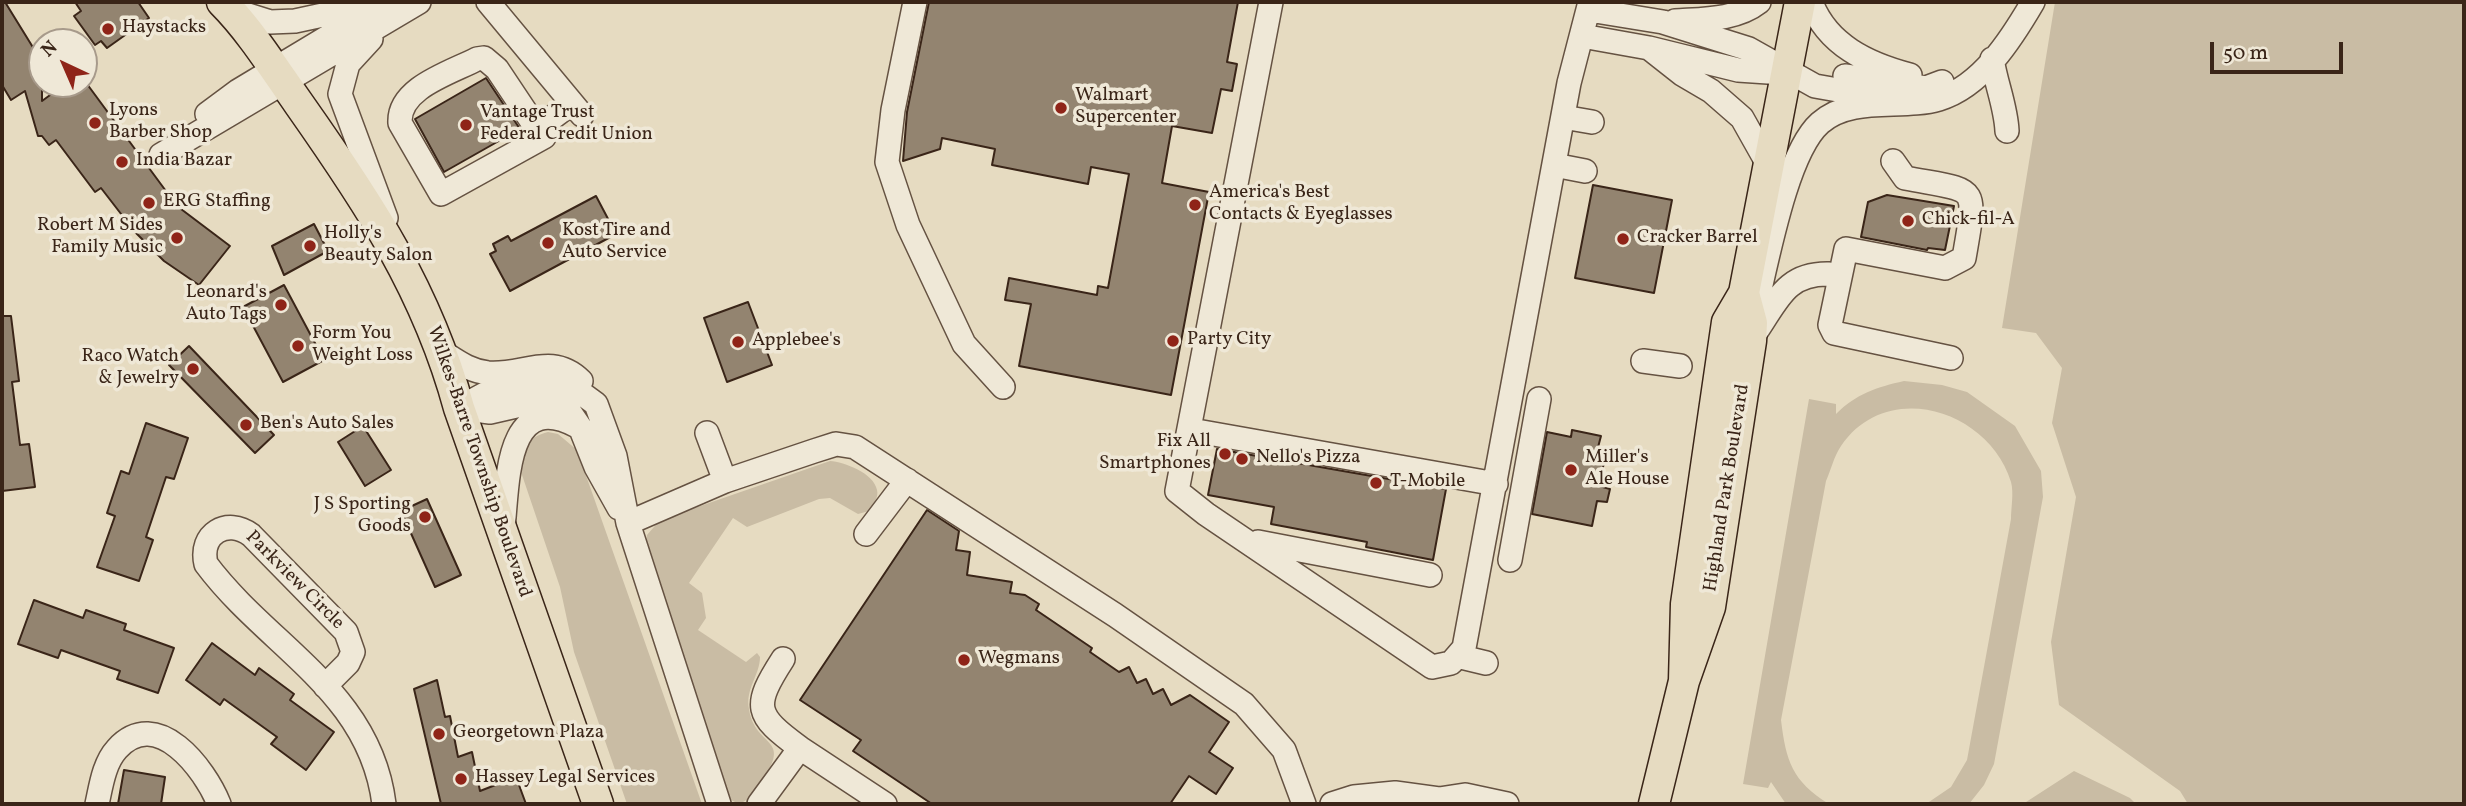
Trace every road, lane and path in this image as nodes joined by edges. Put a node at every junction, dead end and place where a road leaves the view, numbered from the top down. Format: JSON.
{"nodes":[{"id":1,"x":386,"y":2,"type":"edge"},
{"id":2,"x":419,"y":2,"type":"edge"},
{"id":3,"x":488,"y":2,"type":"edge"},
{"id":4,"x":915,"y":2,"type":"edge"},
{"id":5,"x":1271,"y":2,"type":"edge"},
{"id":6,"x":1759,"y":2,"type":"edge"},
{"id":7,"x":1800,"y":2,"type":"edge"},
{"id":8,"x":1811,"y":2,"type":"edge"},
{"id":9,"x":2033,"y":2,"type":"edge"},
{"id":10,"x":225,"y":5,"type":"edge"},
{"id":11,"x":1589,"y":6,"type":"edge"},
{"id":12,"x":1663,"y":22,"type":"junction"},
{"id":13,"x":381,"y":24,"type":"junction"},
{"id":14,"x":1582,"y":36,"type":"junction"},
{"id":15,"x":1649,"y":48,"type":"junction"},
{"id":16,"x":1992,"y":59,"type":"junction"},
{"id":17,"x":1787,"y":73,"type":"junction"},
{"id":18,"x":279,"y":76,"type":"junction"},
{"id":19,"x":1943,"y":90,"type":"junction"},
{"id":20,"x":1563,"y":117,"type":"junction"},
{"id":21,"x":1591,"y":122,"type":"dead end"},
{"id":22,"x":537,"y":129,"type":"junction"},
{"id":23,"x":2007,"y":131,"type":"dead end"},
{"id":24,"x":161,"y":155,"type":"dead end"},
{"id":25,"x":1893,"y":160,"type":"dead end"},
{"id":26,"x":1554,"y":165,"type":"junction"},
{"id":27,"x":1769,"y":166,"type":"junction"},
{"id":28,"x":1585,"y":171,"type":"dead end"},
{"id":29,"x":403,"y":263,"type":"junction"},
{"id":30,"x":1837,"y":266,"type":"junction"},
{"id":31,"x":1744,"y":293,"type":"junction"},
{"id":32,"x":1751,"y":332,"type":"junction"},
{"id":33,"x":444,"y":353,"type":"junction"},
{"id":34,"x":1951,"y":358,"type":"dead end"},
{"id":35,"x":1643,"y":361,"type":"dead end"},
{"id":36,"x":1680,"y":366,"type":"dead end"},
{"id":37,"x":1003,"y":387,"type":"dead end"},
{"id":38,"x":1527,"y":397,"type":"junction"},
{"id":39,"x":596,"y":404,"type":"junction"},
{"id":40,"x":459,"y":408,"type":"junction"},
{"id":41,"x":580,"y":427,"type":"junction"},
{"id":42,"x":1191,"y":430,"type":"junction"},
{"id":43,"x":707,"y":433,"type":"dead end"},
{"id":44,"x":907,"y":480,"type":"junction"},
{"id":45,"x":725,"y":481,"type":"junction"},
{"id":46,"x":1496,"y":484,"type":"junction"},
{"id":47,"x":628,"y":523,"type":"junction"},
{"id":48,"x":502,"y":531,"type":"junction"},
{"id":49,"x":866,"y":534,"type":"dead end"},
{"id":50,"x":1248,"y":540,"type":"junction"},
{"id":51,"x":1510,"y":560,"type":"dead end"},
{"id":52,"x":1430,"y":575,"type":"dead end"},
{"id":53,"x":1457,"y":656,"type":"junction"},
{"id":54,"x":783,"y":659,"type":"dead end"},
{"id":55,"x":1486,"y":663,"type":"dead end"},
{"id":56,"x":1684,"y":681,"type":"junction"},
{"id":57,"x":325,"y":686,"type":"junction"},
{"id":58,"x":800,"y":748,"type":"junction"},
{"id":59,"x":1378,"y":800,"type":"edge"},
{"id":60,"x":1443,"y":801,"type":"edge"},
{"id":61,"x":97,"y":804,"type":"edge"},
{"id":62,"x":219,"y":804,"type":"edge"},
{"id":63,"x":384,"y":804,"type":"edge"},
{"id":64,"x":598,"y":804,"type":"edge"},
{"id":65,"x":719,"y":804,"type":"edge"},
{"id":66,"x":759,"y":804,"type":"edge"},
{"id":67,"x":885,"y":804,"type":"edge"},
{"id":68,"x":1304,"y":804,"type":"edge"},
{"id":69,"x":1332,"y":804,"type":"edge"},
{"id":70,"x":1507,"y":804,"type":"edge"},
{"id":71,"x":1654,"y":804,"type":"edge"}],
"edges":[{"from":1,"to":10,"type":"street"},
{"from":1,"to":18,"type":"street"},
{"from":2,"to":13,"type":"street"},
{"from":3,"to":22,"type":"street"},
{"from":4,"to":37,"type":"street"},
{"from":5,"to":42,"type":"street"},
{"from":6,"to":12,"type":"street"},
{"from":7,"to":17,"type":"main road","name":"Highland Park Boulevard"},
{"from":8,"to":19,"type":"street"},
{"from":9,"to":16,"type":"street"},
{"from":10,"to":18,"type":"main road","name":"Wilkes-Barre Township Boulevard"},
{"from":11,"to":12,"type":"street"},
{"from":11,"to":14,"type":"street"},
{"from":12,"to":17,"type":"street"},
{"from":13,"to":18,"type":"street"},
{"from":13,"to":29,"type":"street"},
{"from":14,"to":15,"type":"street"},
{"from":14,"to":20,"type":"street"},
{"from":15,"to":17,"type":"street"},
{"from":15,"to":27,"type":"street"},
{"from":16,"to":19,"type":"street"},
{"from":16,"to":23,"type":"street"},
{"from":17,"to":19,"type":"street"},
{"from":17,"to":27,"type":"main road","name":"Highland Park Boulevard"},
{"from":18,"to":24,"type":"street"},
{"from":18,"to":29,"type":"main road","name":"Wilkes-Barre Township Boulevard"},
{"from":19,"to":32,"type":"street"},
{"from":20,"to":21,"type":"street"},
{"from":20,"to":26,"type":"street"},
{"from":22,"to":22,"type":"street"},
{"from":25,"to":30,"type":"street"},
{"from":26,"to":28,"type":"street"},
{"from":26,"to":38,"type":"street"},
{"from":27,"to":31,"type":"main road","name":"Highland Park Boulevard"},
{"from":29,"to":33,"type":"main road","name":"Wilkes-Barre Township Boulevard"},
{"from":30,"to":32,"type":"street"},
{"from":30,"to":34,"type":"street"},
{"from":31,"to":32,"type":"main road","name":"Highland Park Boulevard"},
{"from":31,"to":56,"type":"main road","name":"Highland Park Boulevard"},
{"from":32,"to":56,"type":"main road","name":"Highland Park Boulevard"},
{"from":33,"to":39,"type":"street"},
{"from":33,"to":40,"type":"main road","name":"Wilkes-Barre Township Boulevard"},
{"from":35,"to":36,"type":"street"},
{"from":38,"to":46,"type":"street"},
{"from":38,"to":51,"type":"street"},
{"from":39,"to":40,"type":"street"},
{"from":39,"to":47,"type":"street"},
{"from":40,"to":41,"type":"street"},
{"from":40,"to":48,"type":"main road","name":"Wilkes-Barre Township Boulevard"},
{"from":41,"to":47,"type":"street"},
{"from":41,"to":48,"type":"street"},
{"from":42,"to":46,"type":"street"},
{"from":42,"to":50,"type":"street"},
{"from":43,"to":45,"type":"street"},
{"from":44,"to":45,"type":"street"},
{"from":44,"to":49,"type":"street"},
{"from":44,"to":68,"type":"street"},
{"from":45,"to":47,"type":"street"},
{"from":46,"to":53,"type":"street"},
{"from":47,"to":65,"type":"street"},
{"from":48,"to":64,"type":"main road","name":"Wilkes-Barre Township Boulevard"},
{"from":50,"to":52,"type":"street"},
{"from":50,"to":53,"type":"street"},
{"from":53,"to":55,"type":"street"},
{"from":54,"to":58,"type":"street"},
{"from":56,"to":71,"type":"main road","name":"Highland Park Boulevard"},
{"from":57,"to":57,"type":"street","name":"Parkview Circle"},
{"from":57,"to":63,"type":"street","name":"Parkview Circle"},
{"from":58,"to":66,"type":"street"},
{"from":58,"to":67,"type":"street"},
{"from":59,"to":60,"type":"street"},
{"from":59,"to":69,"type":"street"},
{"from":60,"to":70,"type":"street"},
{"from":61,"to":62,"type":"street"}]}
